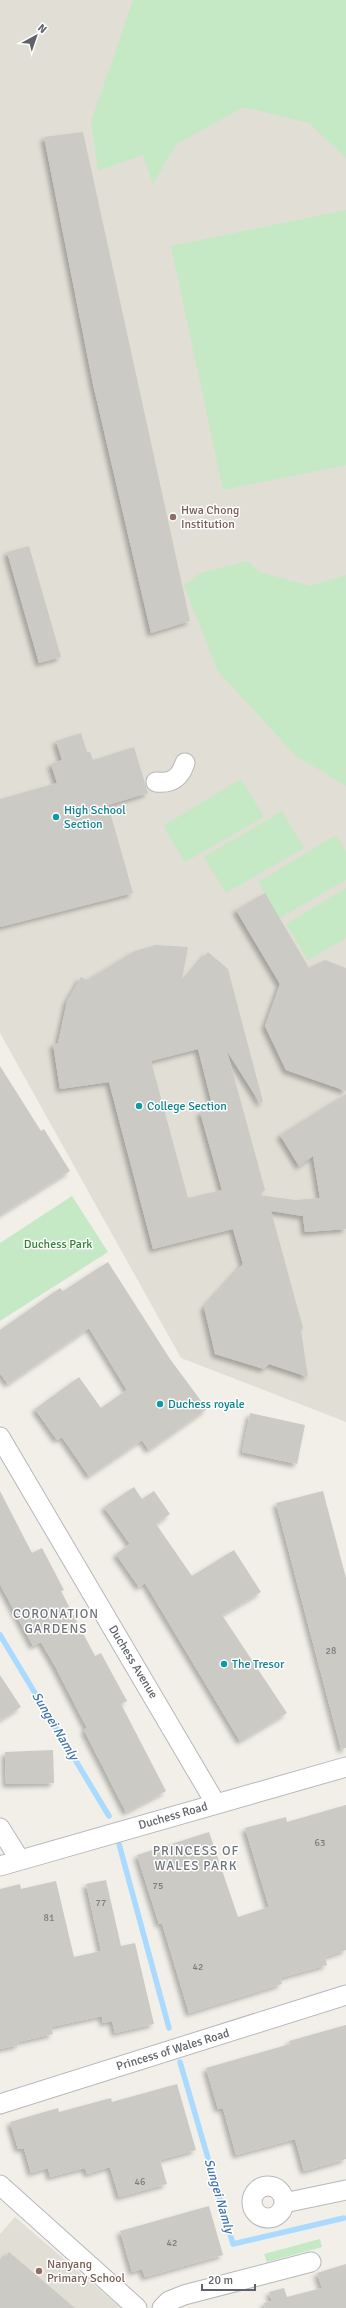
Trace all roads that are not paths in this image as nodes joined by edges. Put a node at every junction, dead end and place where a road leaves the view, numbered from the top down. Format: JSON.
{"nodes":[{"id":1,"x":185,"y":763,"type":"dead end"},
{"id":2,"x":156,"y":782,"type":"dead end"},
{"id":3,"x":0,"y":1438,"type":"edge"},
{"id":4,"x":346,"y":1767,"type":"edge"},
{"id":5,"x":216,"y":1804,"type":"junction"},
{"id":6,"x":0,"y":1828,"type":"edge"},
{"id":7,"x":20,"y":1860,"type":"junction"},
{"id":8,"x":0,"y":1866,"type":"edge"},
{"id":9,"x":346,"y":1995,"type":"edge"},
{"id":10,"x":0,"y":2104,"type":"edge"},
{"id":11,"x":0,"y":2185,"type":"edge"},
{"id":12,"x":346,"y":2190,"type":"edge"},
{"id":13,"x":284,"y":2203,"type":"dead end"},
{"id":14,"x":311,"y":2262,"type":"dead end"},
{"id":15,"x":137,"y":2308,"type":"edge"},
{"id":16,"x":162,"y":2308,"type":"edge"}],
"edges":[{"from":1,"to":2,"type":"street"},
{"from":3,"to":5,"type":"street","name":"Duchess Avenue"},
{"from":4,"to":5,"type":"street","name":"Duchess Road"},
{"from":5,"to":7,"type":"street","name":"Duchess Road"},
{"from":6,"to":7,"type":"street"},
{"from":7,"to":8,"type":"street","name":"Duchess Road"},
{"from":9,"to":10,"type":"street","name":"Princess of Wales Road"},
{"from":11,"to":15,"type":"street"},
{"from":12,"to":13,"type":"street"},
{"from":14,"to":16,"type":"street"}]}
